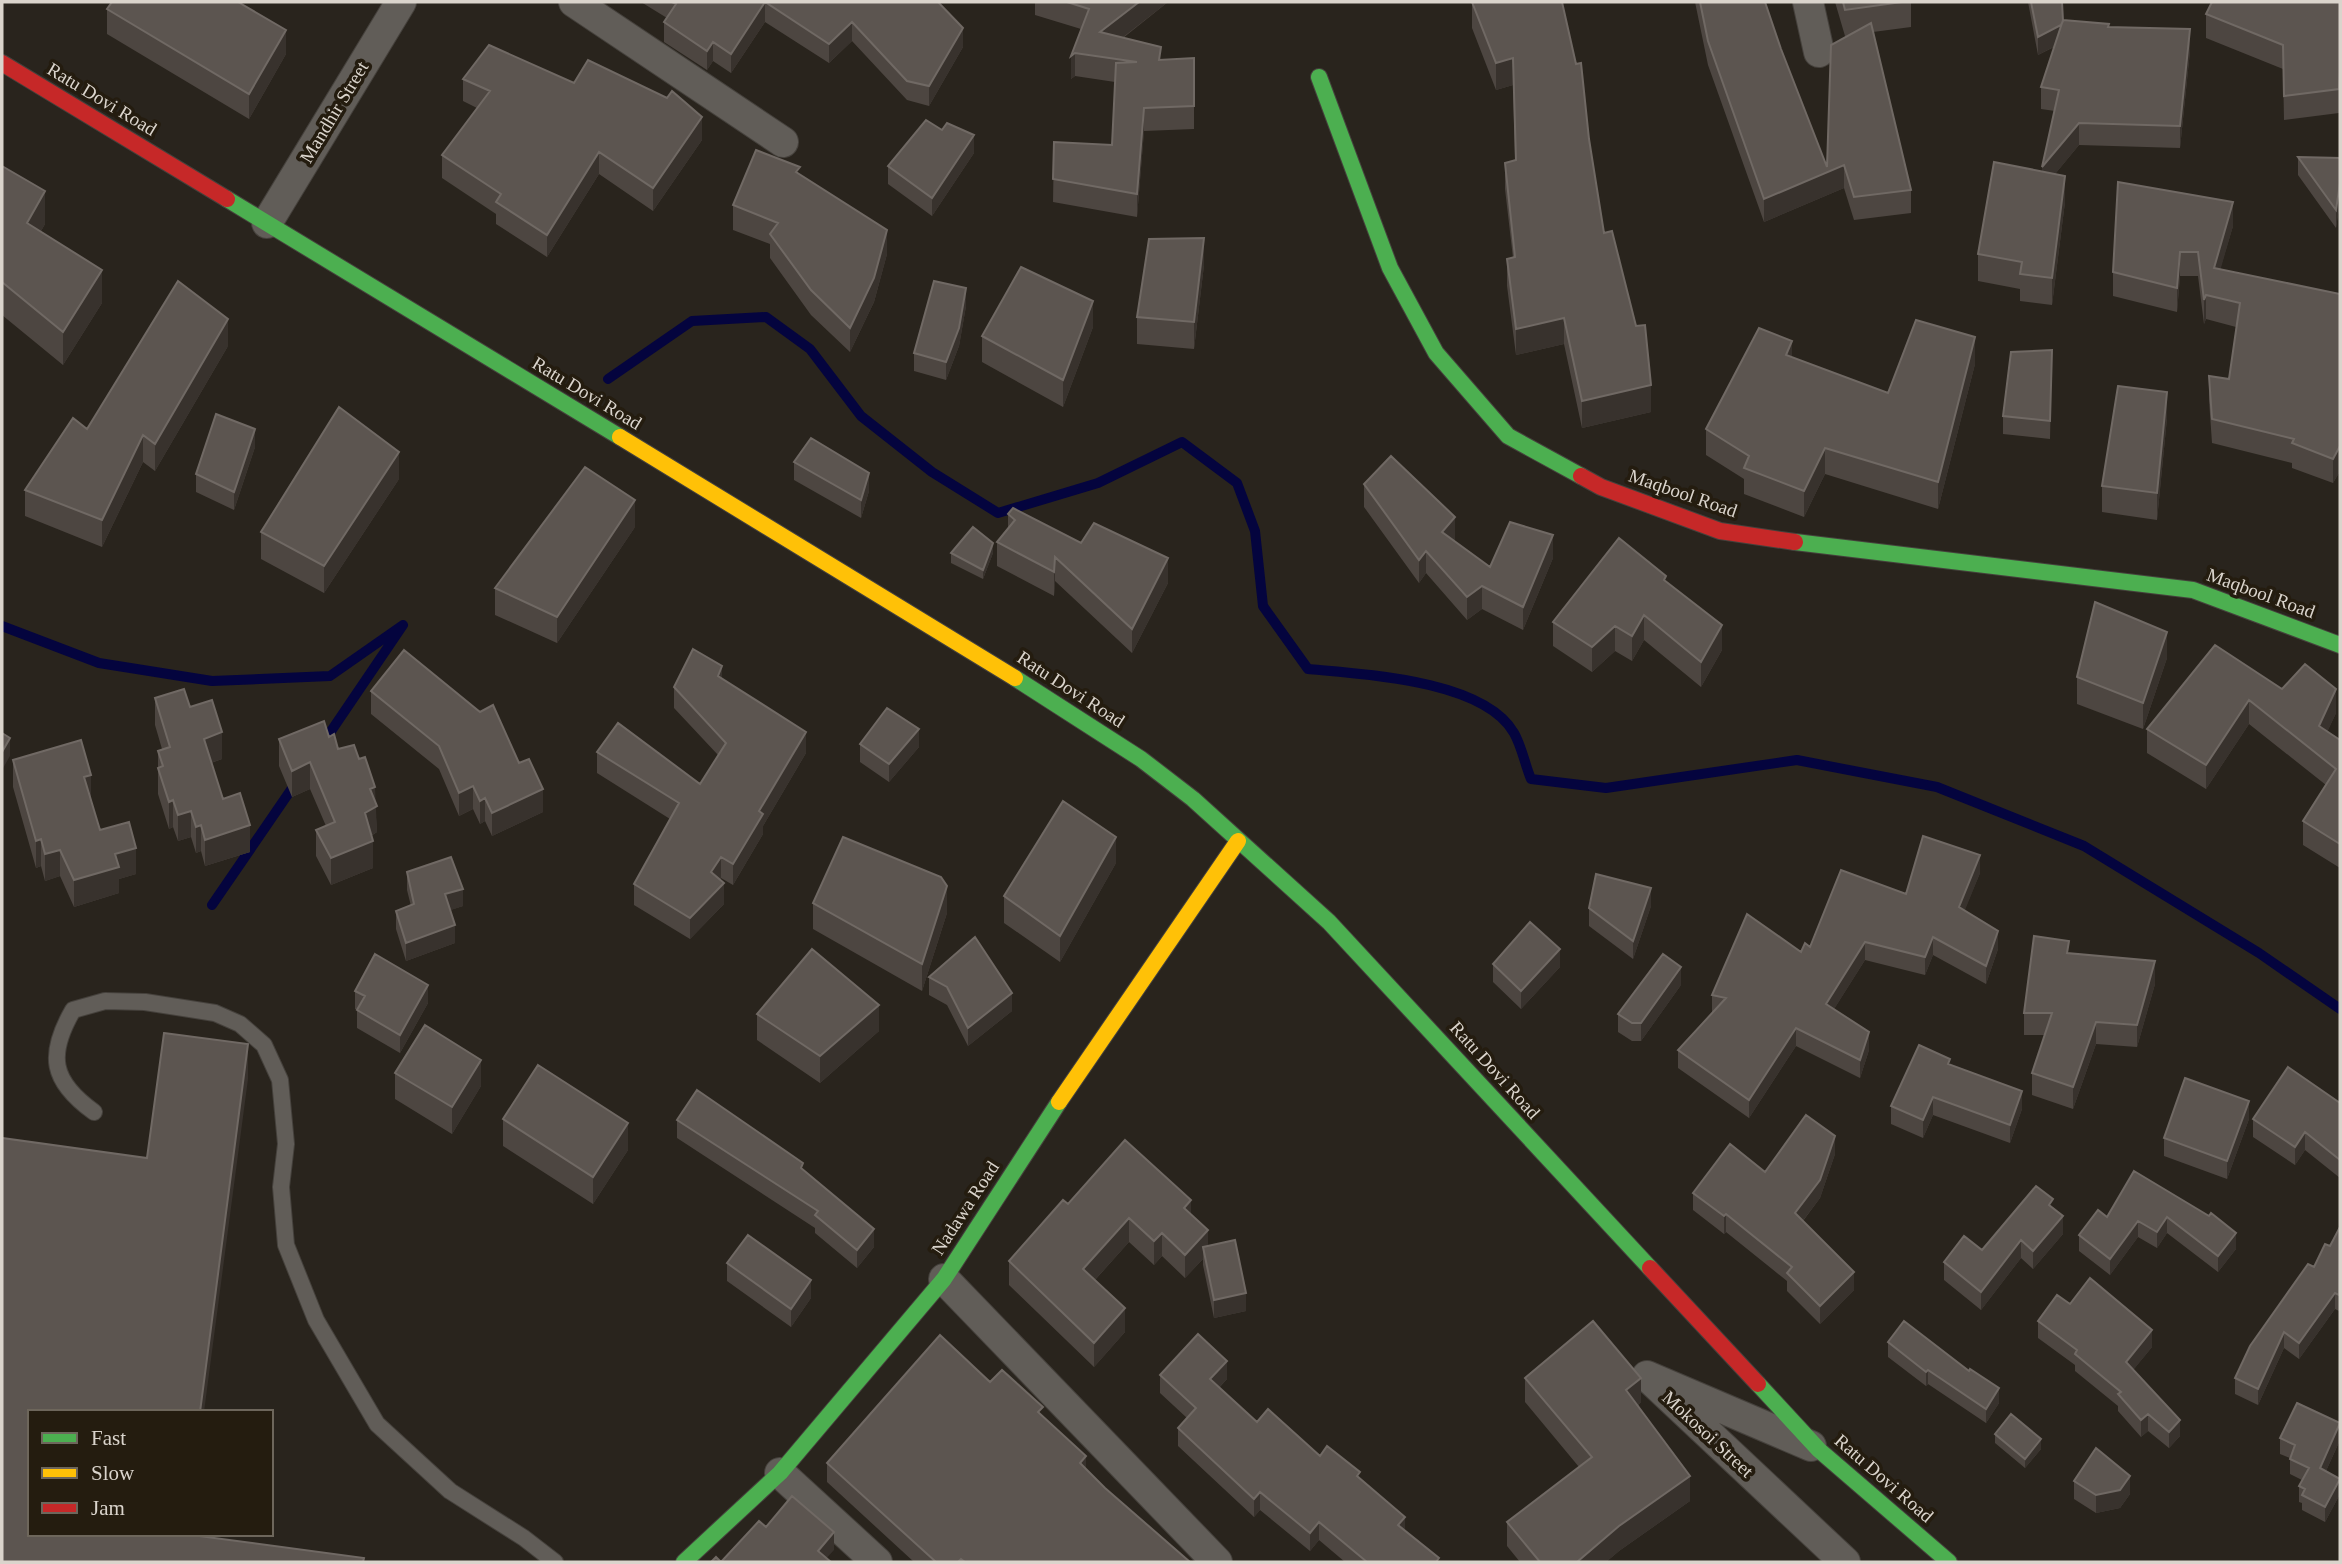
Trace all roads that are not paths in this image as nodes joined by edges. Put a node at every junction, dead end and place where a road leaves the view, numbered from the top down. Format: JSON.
{"nodes":[{"id":1,"x":401,"y":2,"type":"edge"},
{"id":2,"x":574,"y":2,"type":"edge"},
{"id":3,"x":1808,"y":2,"type":"edge"},
{"id":4,"x":1819,"y":52,"type":"dead end"},
{"id":5,"x":2,"y":63,"type":"edge"},
{"id":6,"x":1319,"y":77,"type":"dead end"},
{"id":7,"x":783,"y":142,"type":"dead end"},
{"id":8,"x":267,"y":223,"type":"junction"},
{"id":9,"x":2340,"y":645,"type":"edge"},
{"id":10,"x":1238,"y":841,"type":"junction"},
{"id":11,"x":94,"y":1112,"type":"dead end"},
{"id":12,"x":944,"y":1279,"type":"junction"},
{"id":13,"x":1819,"y":1450,"type":"junction"},
{"id":14,"x":780,"y":1473,"type":"junction"},
{"id":15,"x":555,"y":1562,"type":"edge"},
{"id":16,"x":684,"y":1562,"type":"edge"},
{"id":17,"x":877,"y":1562,"type":"edge"},
{"id":18,"x":1217,"y":1562,"type":"edge"},
{"id":19,"x":1845,"y":1562,"type":"edge"},
{"id":20,"x":1950,"y":1562,"type":"edge"}],
"edges":[{"from":1,"to":8,"type":"street","name":"Mandhir Street"},
{"from":2,"to":7,"type":"street"},
{"from":3,"to":4,"type":"street"},
{"from":5,"to":8,"type":"main road","name":"Ratu Dovi Road"},
{"from":6,"to":9,"type":"main road","name":"Maqbool Road"},
{"from":8,"to":10,"type":"main road","name":"Ratu Dovi Road"},
{"from":10,"to":12,"type":"main road","name":"Nadawa Road"},
{"from":10,"to":13,"type":"main road","name":"Ratu Dovi Road"},
{"from":11,"to":15,"type":"lane"},
{"from":12,"to":14,"type":"main road","name":"Nadawa Road"},
{"from":12,"to":18,"type":"street"},
{"from":13,"to":19,"type":"street","name":"Mokosoi Street"},
{"from":13,"to":20,"type":"main road","name":"Ratu Dovi Road"},
{"from":14,"to":16,"type":"main road","name":"Nadawa Road"},
{"from":14,"to":17,"type":"street"}]}
